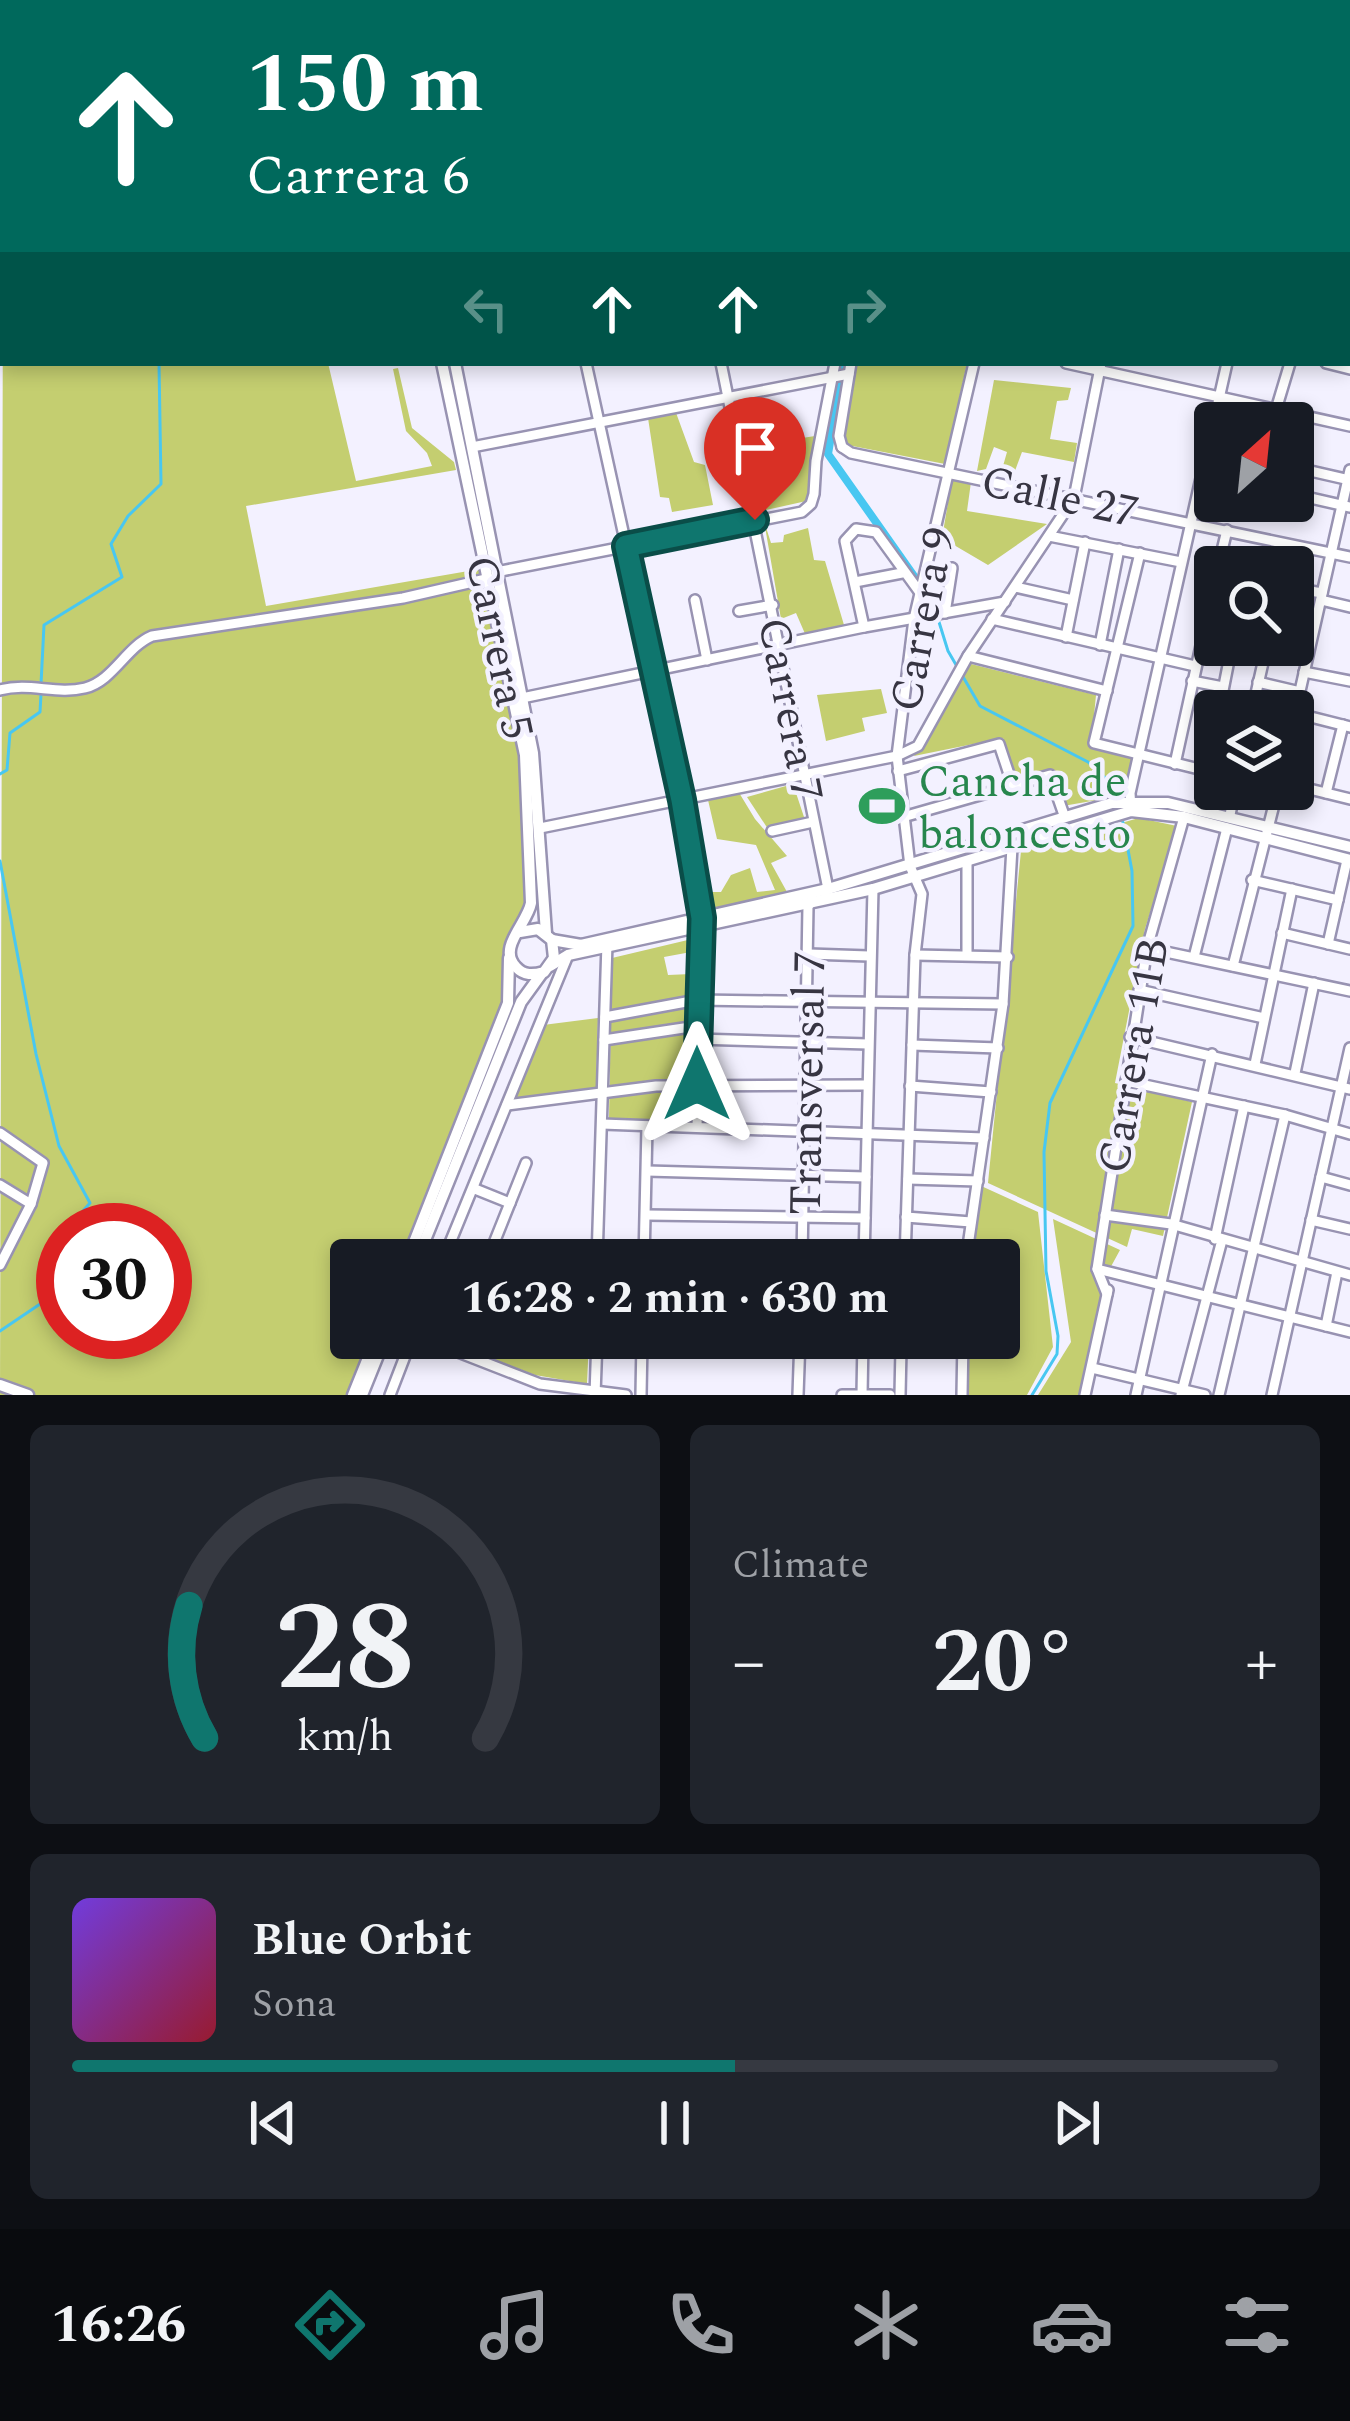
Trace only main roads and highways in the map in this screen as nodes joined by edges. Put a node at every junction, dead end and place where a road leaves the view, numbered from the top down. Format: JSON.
{"nodes":[{"id":1,"x":443,"y":366,"type":"edge"},
{"id":2,"x":456,"y":366,"type":"edge"},
{"id":3,"x":491,"y":576,"type":"junction"},
{"id":4,"x":1131,"y":806,"type":"junction"},
{"id":5,"x":1112,"y":809,"type":"junction"},
{"id":6,"x":1229,"y":822,"type":"junction"},
{"id":7,"x":1349,"y":856,"type":"edge"},
{"id":8,"x":912,"y":872,"type":"junction"},
{"id":9,"x":701,"y":923,"type":"junction"},
{"id":10,"x":520,"y":932,"type":"junction"},
{"id":11,"x":549,"y":937,"type":"junction"},
{"id":12,"x":607,"y":943,"type":"junction"},
{"id":13,"x":509,"y":955,"type":"junction"},
{"id":14,"x":547,"y":969,"type":"junction"},
{"id":15,"x":415,"y":1239,"type":"edge"},
{"id":16,"x":425,"y":1239,"type":"edge"},
{"id":17,"x":373,"y":1359,"type":"edge"},
{"id":18,"x":0,"y":1385,"type":"edge"},
{"id":19,"x":28,"y":1395,"type":"edge"},
{"id":20,"x":358,"y":1395,"type":"edge"}],
"edges":[{"from":1,"to":3,"type":"main road","name":"Carrera 5"},
{"from":2,"to":3,"type":"main road","name":"Carrera 5"},
{"from":3,"to":10,"type":"main road","name":"Carrera 5"},
{"from":3,"to":11,"type":"main road","name":"Carrera 5"},
{"from":4,"to":5,"type":"main road"},
{"from":4,"to":6,"type":"main road"},
{"from":4,"to":6,"type":"main road"},
{"from":5,"to":8,"type":"main road"},
{"from":5,"to":8,"type":"main road"},
{"from":6,"to":7,"type":"main road"},
{"from":8,"to":9,"type":"main road"},
{"from":8,"to":9,"type":"main road"},
{"from":9,"to":12,"type":"main road"},
{"from":10,"to":11,"type":"main road"},
{"from":10,"to":13,"type":"main road"},
{"from":11,"to":12,"type":"main road"},
{"from":11,"to":14,"type":"main road"},
{"from":12,"to":14,"type":"main road"},
{"from":13,"to":14,"type":"main road"},
{"from":13,"to":15,"type":"main road"},
{"from":14,"to":16,"type":"main road"},
{"from":17,"to":20,"type":"main road"},
{"from":18,"to":19,"type":"main road"}]}
